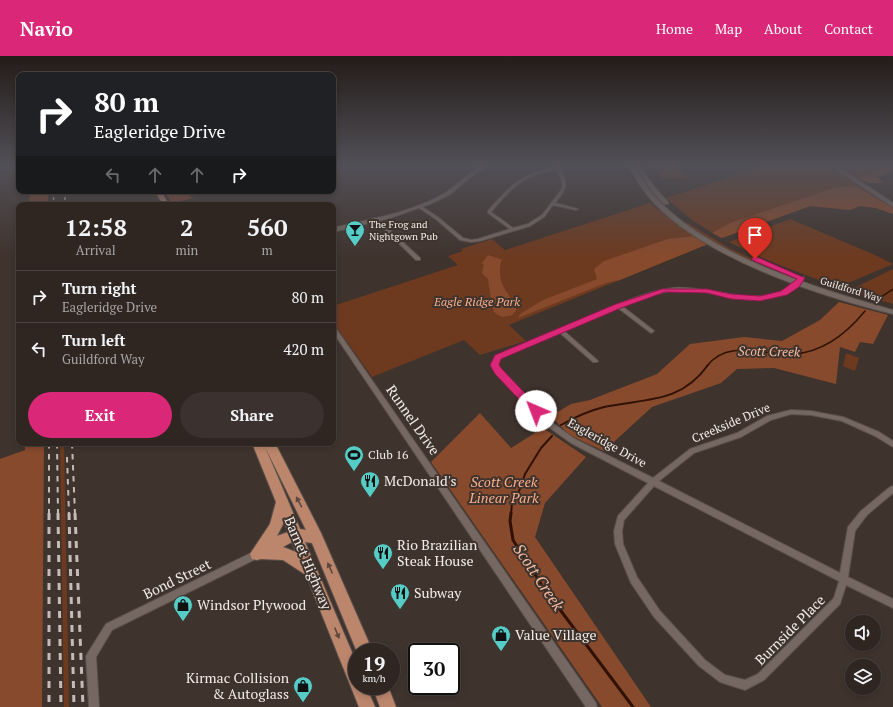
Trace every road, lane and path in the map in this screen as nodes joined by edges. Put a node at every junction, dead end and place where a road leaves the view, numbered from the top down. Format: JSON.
{"nodes":[{"id":1,"x":444,"y":195,"type":"edge"},
{"id":2,"x":505,"y":195,"type":"edge"},
{"id":3,"x":559,"y":195,"type":"edge"},
{"id":4,"x":651,"y":195,"type":"edge"},
{"id":5,"x":659,"y":195,"type":"edge"},
{"id":6,"x":878,"y":195,"type":"edge"},
{"id":7,"x":553,"y":204,"type":"junction"},
{"id":8,"x":893,"y":205,"type":"edge"},
{"id":9,"x":420,"y":207,"type":"junction"},
{"id":10,"x":576,"y":209,"type":"dead end"},
{"id":11,"x":376,"y":219,"type":"junction"},
{"id":12,"x":336,"y":229,"type":"edge"},
{"id":13,"x":513,"y":230,"type":"junction"},
{"id":14,"x":418,"y":259,"type":"dead end"},
{"id":15,"x":800,"y":280,"type":"junction"},
{"id":16,"x":618,"y":306,"type":"junction"},
{"id":17,"x":893,"y":307,"type":"edge"},
{"id":18,"x":893,"y":312,"type":"edge"},
{"id":19,"x":560,"y":330,"type":"junction"},
{"id":20,"x":651,"y":331,"type":"dead end"},
{"id":21,"x":336,"y":332,"type":"edge"},
{"id":22,"x":596,"y":361,"type":"dead end"},
{"id":23,"x":893,"y":444,"type":"edge"},
{"id":24,"x":259,"y":446,"type":"edge"},
{"id":25,"x":270,"y":446,"type":"edge"},
{"id":26,"x":653,"y":482,"type":"junction"},
{"id":27,"x":893,"y":488,"type":"edge"},
{"id":28,"x":282,"y":500,"type":"junction"},
{"id":29,"x":296,"y":535,"type":"junction"},
{"id":30,"x":316,"y":537,"type":"junction"},
{"id":31,"x":257,"y":554,"type":"junction"},
{"id":32,"x":311,"y":571,"type":"junction"},
{"id":33,"x":844,"y":578,"type":"junction"},
{"id":34,"x":893,"y":604,"type":"edge"},
{"id":35,"x":361,"y":643,"type":"edge"},
{"id":36,"x":348,"y":660,"type":"edge"},
{"id":37,"x":362,"y":695,"type":"edge"},
{"id":38,"x":383,"y":695,"type":"edge"},
{"id":39,"x":94,"y":707,"type":"edge"},
{"id":40,"x":367,"y":707,"type":"edge"},
{"id":41,"x":388,"y":707,"type":"edge"},
{"id":42,"x":592,"y":707,"type":"edge"}],
"edges":[{"from":1,"to":9,"type":"street"},
{"from":2,"to":13,"type":"street"},
{"from":3,"to":7,"type":"street"},
{"from":4,"to":15,"type":"main road","name":"Guildford Way"},
{"from":5,"to":15,"type":"main road","name":"Guildford Way"},
{"from":6,"to":8,"type":"street"},
{"from":7,"to":10,"type":"street"},
{"from":7,"to":13,"type":"street"},
{"from":9,"to":11,"type":"street"},
{"from":9,"to":13,"type":"street"},
{"from":11,"to":12,"type":"street"},
{"from":11,"to":14,"type":"street"},
{"from":15,"to":16,"type":"street","name":"Eagleridge Drive"},
{"from":15,"to":17,"type":"main road","name":"Guildford Way"},
{"from":15,"to":18,"type":"main road","name":"Guildford Way"},
{"from":16,"to":19,"type":"street","name":"Eagleridge Drive"},
{"from":16,"to":20,"type":"street"},
{"from":19,"to":22,"type":"street"},
{"from":19,"to":26,"type":"street","name":"Eagleridge Drive"},
{"from":21,"to":42,"type":"street","name":"Runnel Drive"},
{"from":23,"to":26,"type":"street","name":"Creekside Drive"},
{"from":24,"to":28,"type":"main road","name":"Barnet Highway"},
{"from":30,"to":25,"type":"main road","name":"Barnet Highway","one_way":true},
{"from":26,"to":33,"type":"street","name":"Eagleridge Drive"},
{"from":26,"to":33,"type":"street","name":"Burnside Place"},
{"from":27,"to":33,"type":"street","name":"Burnside Place"},
{"from":28,"to":29,"type":"main road","name":"Barnet Highway"},
{"from":28,"to":31,"type":"main road"},
{"from":29,"to":30,"type":"main road"},
{"from":29,"to":31,"type":"main road"},
{"from":29,"to":32,"type":"main road","name":"Barnet Highway"},
{"from":35,"to":30,"type":"main road","name":"Barnet Highway","one_way":true},
{"from":31,"to":32,"type":"main road"},
{"from":31,"to":39,"type":"street","name":"Bond Street"},
{"from":32,"to":36,"type":"main road","name":"Barnet Highway","one_way":true},
{"from":33,"to":34,"type":"street","name":"Eagleridge Drive"},
{"from":37,"to":40,"type":"main road"},
{"from":38,"to":41,"type":"main road"}]}
